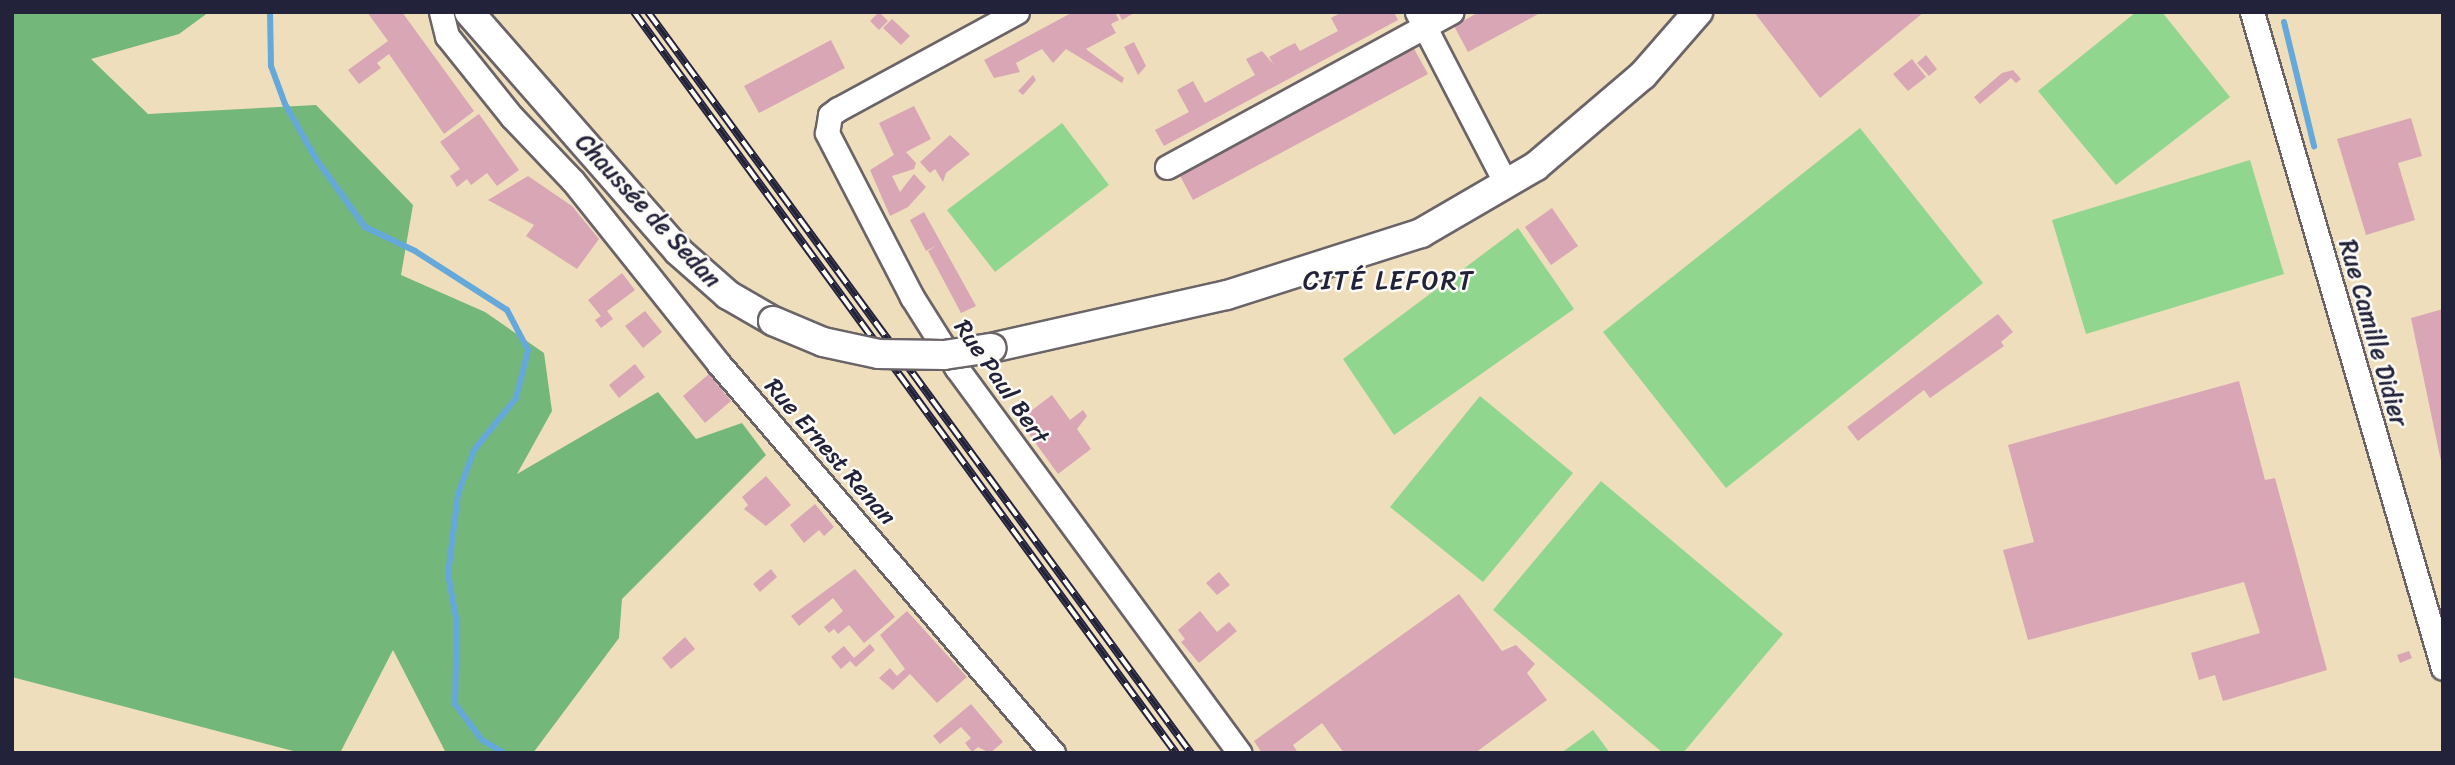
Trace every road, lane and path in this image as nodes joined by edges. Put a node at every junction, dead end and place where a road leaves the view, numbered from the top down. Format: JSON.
{"nodes":[{"id":1,"x":441,"y":12,"type":"edge"},
{"id":2,"x":469,"y":12,"type":"edge"},
{"id":3,"x":1017,"y":12,"type":"edge"},
{"id":4,"x":1451,"y":12,"type":"edge"},
{"id":5,"x":1698,"y":12,"type":"edge"},
{"id":6,"x":2252,"y":12,"type":"edge"},
{"id":7,"x":1421,"y":19,"type":"edge"},
{"id":8,"x":1167,"y":167,"type":"dead end"},
{"id":9,"x":573,"y":181,"type":"joint"},
{"id":10,"x":1506,"y":184,"type":"junction"},
{"id":11,"x":2435,"y":616,"type":"edge"},
{"id":12,"x":2443,"y":668,"type":"edge"},
{"id":13,"x":1053,"y":753,"type":"edge"},
{"id":14,"x":1240,"y":753,"type":"edge"}],
"edges":[{"from":1,"to":9,"type":"street","name":"Chaussée de Sedan"},
{"from":2,"to":10,"type":"main road","name":"Chaussée de Sedan","bridge":true},
{"from":3,"to":14,"type":"street","name":"Rue Paul Bert"},
{"from":4,"to":7,"type":"street"},
{"from":5,"to":10,"type":"main road","name":"Chaussée de Sedan"},
{"from":6,"to":11,"type":"street","name":"Rue Camille Didier"},
{"from":7,"to":8,"type":"street"},
{"from":7,"to":10,"type":"street"},
{"from":9,"to":13,"type":"street","name":"Rue Ernest Renan"},
{"from":11,"to":12,"type":"street","name":"Rue Camille Didier"}]}
